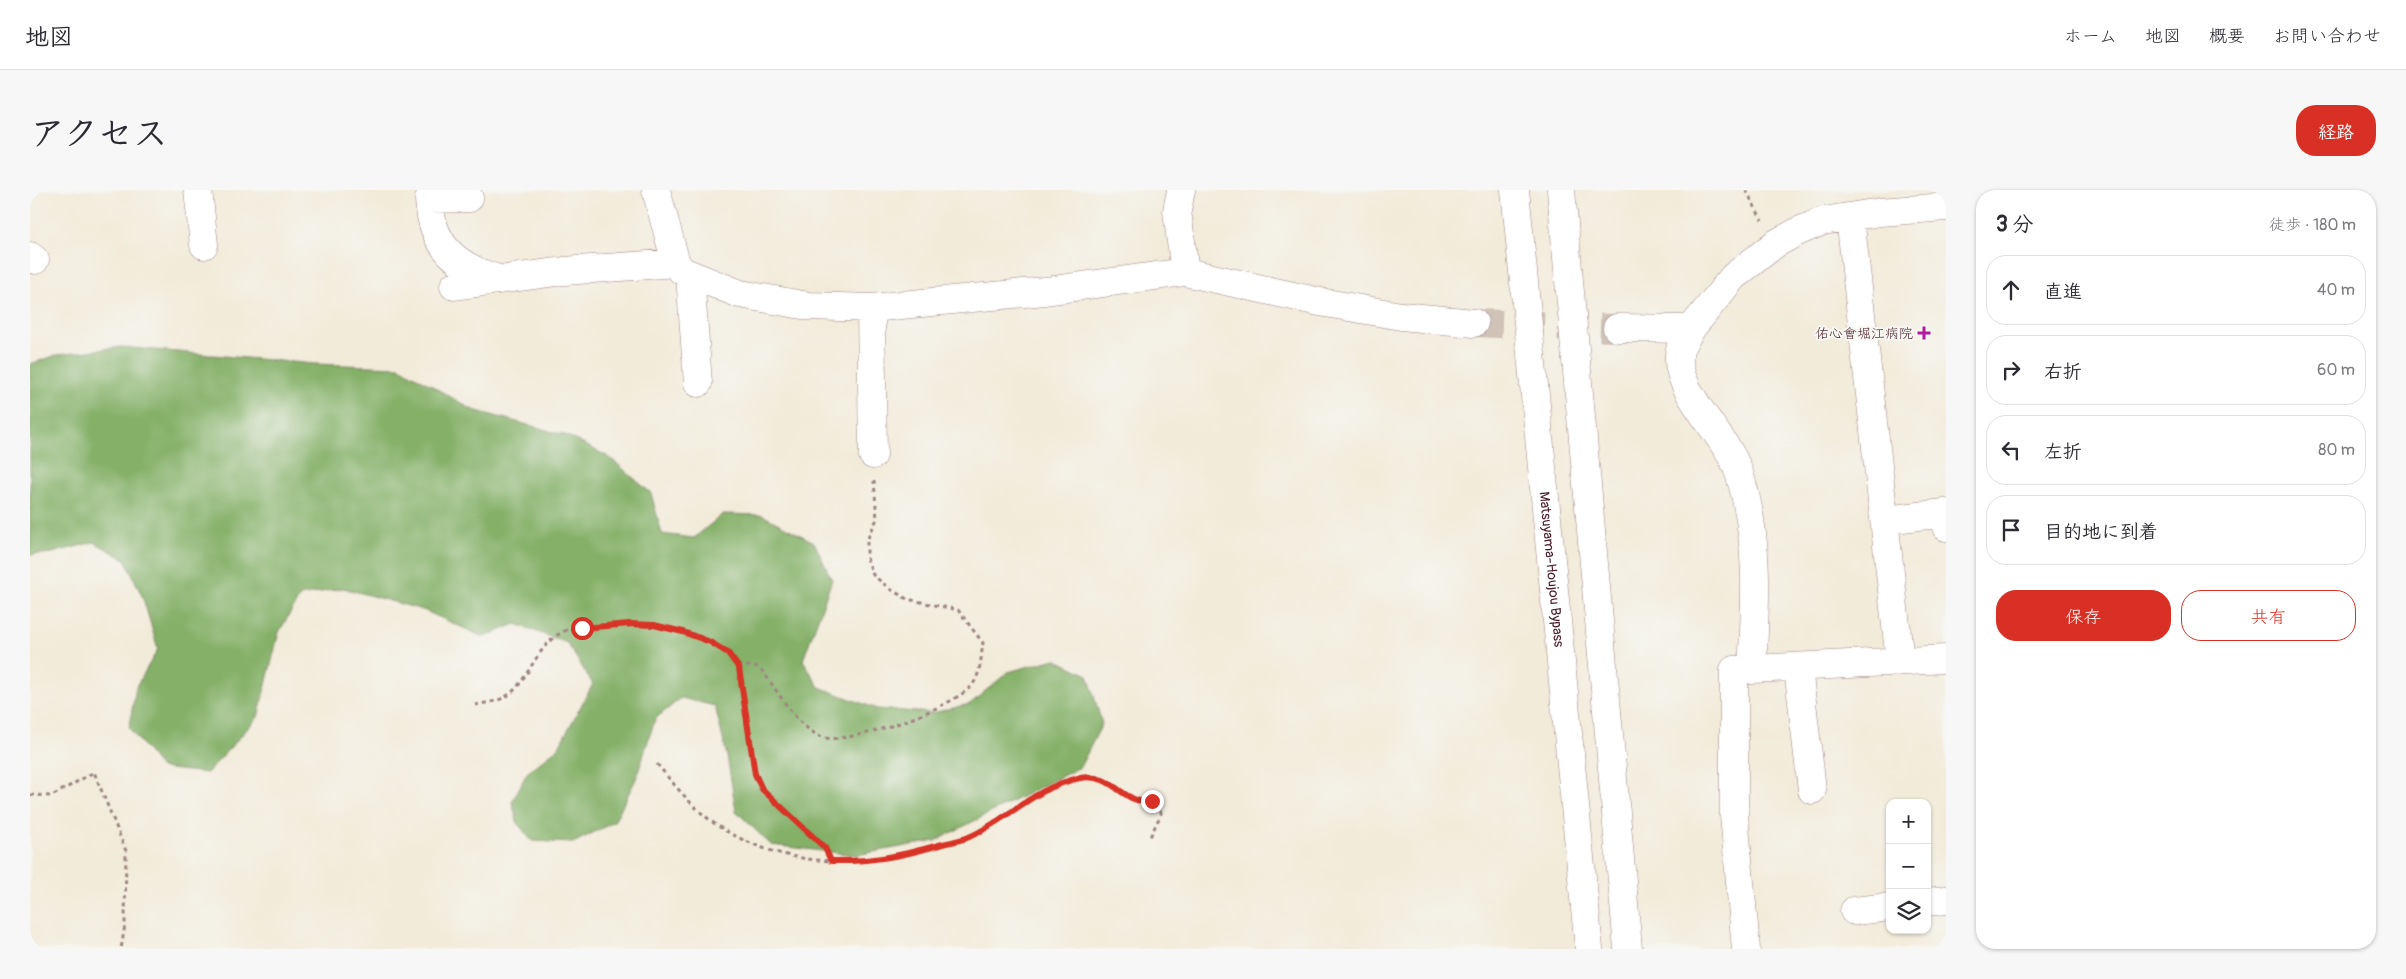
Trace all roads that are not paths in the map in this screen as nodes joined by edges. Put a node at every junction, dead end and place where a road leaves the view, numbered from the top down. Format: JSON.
{"nodes":[{"id":1,"x":198,"y":190,"type":"edge"},
{"id":2,"x":656,"y":190,"type":"edge"},
{"id":3,"x":1181,"y":190,"type":"edge"},
{"id":4,"x":1515,"y":190,"type":"edge"},
{"id":5,"x":1561,"y":190,"type":"edge"},
{"id":6,"x":429,"y":194,"type":"edge"},
{"id":7,"x":469,"y":198,"type":"dead end"},
{"id":8,"x":1946,"y":207,"type":"edge"},
{"id":9,"x":1850,"y":217,"type":"junction"},
{"id":10,"x":204,"y":245,"type":"dead end"},
{"id":11,"x":683,"y":269,"type":"junction"},
{"id":12,"x":1185,"y":272,"type":"junction"},
{"id":13,"x":502,"y":279,"type":"junction"},
{"id":14,"x":454,"y":286,"type":"dead end"},
{"id":15,"x":871,"y":308,"type":"junction"},
{"id":16,"x":1474,"y":322,"type":"tunnel mouth"},
{"id":17,"x":1617,"y":328,"type":"tunnel mouth"},
{"id":18,"x":1691,"y":329,"type":"junction"},
{"id":19,"x":698,"y":382,"type":"dead end"},
{"id":20,"x":873,"y":455,"type":"road end"},
{"id":21,"x":1885,"y":520,"type":"junction"},
{"id":22,"x":1946,"y":527,"type":"edge"},
{"id":23,"x":1946,"y":659,"type":"edge"},
{"id":24,"x":1900,"y":661,"type":"junction"},
{"id":25,"x":1798,"y":667,"type":"junction"},
{"id":26,"x":1752,"y":670,"type":"junction"},
{"id":27,"x":1812,"y":790,"type":"dead end"},
{"id":28,"x":1946,"y":900,"type":"edge"},
{"id":29,"x":1931,"y":902,"type":"edge"},
{"id":30,"x":1886,"y":907,"type":"edge"},
{"id":31,"x":1854,"y":911,"type":"dead end"},
{"id":32,"x":1589,"y":949,"type":"edge"},
{"id":33,"x":1628,"y":949,"type":"edge"},
{"id":34,"x":1746,"y":949,"type":"edge"}],
"edges":[{"from":1,"to":10,"type":"main road"},
{"from":2,"to":11,"type":"main road"},
{"from":3,"to":12,"type":"main road"},
{"from":4,"to":32,"type":"main road","name":"Matsuyama-Houjou Bypass"},
{"from":5,"to":33,"type":"main road"},
{"from":6,"to":7,"type":"main road"},
{"from":6,"to":13,"type":"main road"},
{"from":8,"to":9,"type":"main road"},
{"from":9,"to":18,"type":"main road"},
{"from":9,"to":21,"type":"main road"},
{"from":11,"to":13,"type":"main road"},
{"from":11,"to":15,"type":"main road"},
{"from":11,"to":19,"type":"main road"},
{"from":12,"to":15,"type":"main road"},
{"from":12,"to":16,"type":"main road"},
{"from":13,"to":14,"type":"main road"},
{"from":15,"to":20,"type":"main road"},
{"from":17,"to":18,"type":"main road"},
{"from":18,"to":26,"type":"main road"},
{"from":21,"to":22,"type":"main road"},
{"from":21,"to":24,"type":"main road"},
{"from":23,"to":24,"type":"main road"},
{"from":24,"to":25,"type":"main road"},
{"from":25,"to":26,"type":"main road"},
{"from":25,"to":27,"type":"main road"},
{"from":26,"to":34,"type":"main road"},
{"from":28,"to":29,"type":"main road"},
{"from":30,"to":31,"type":"main road"}]}
